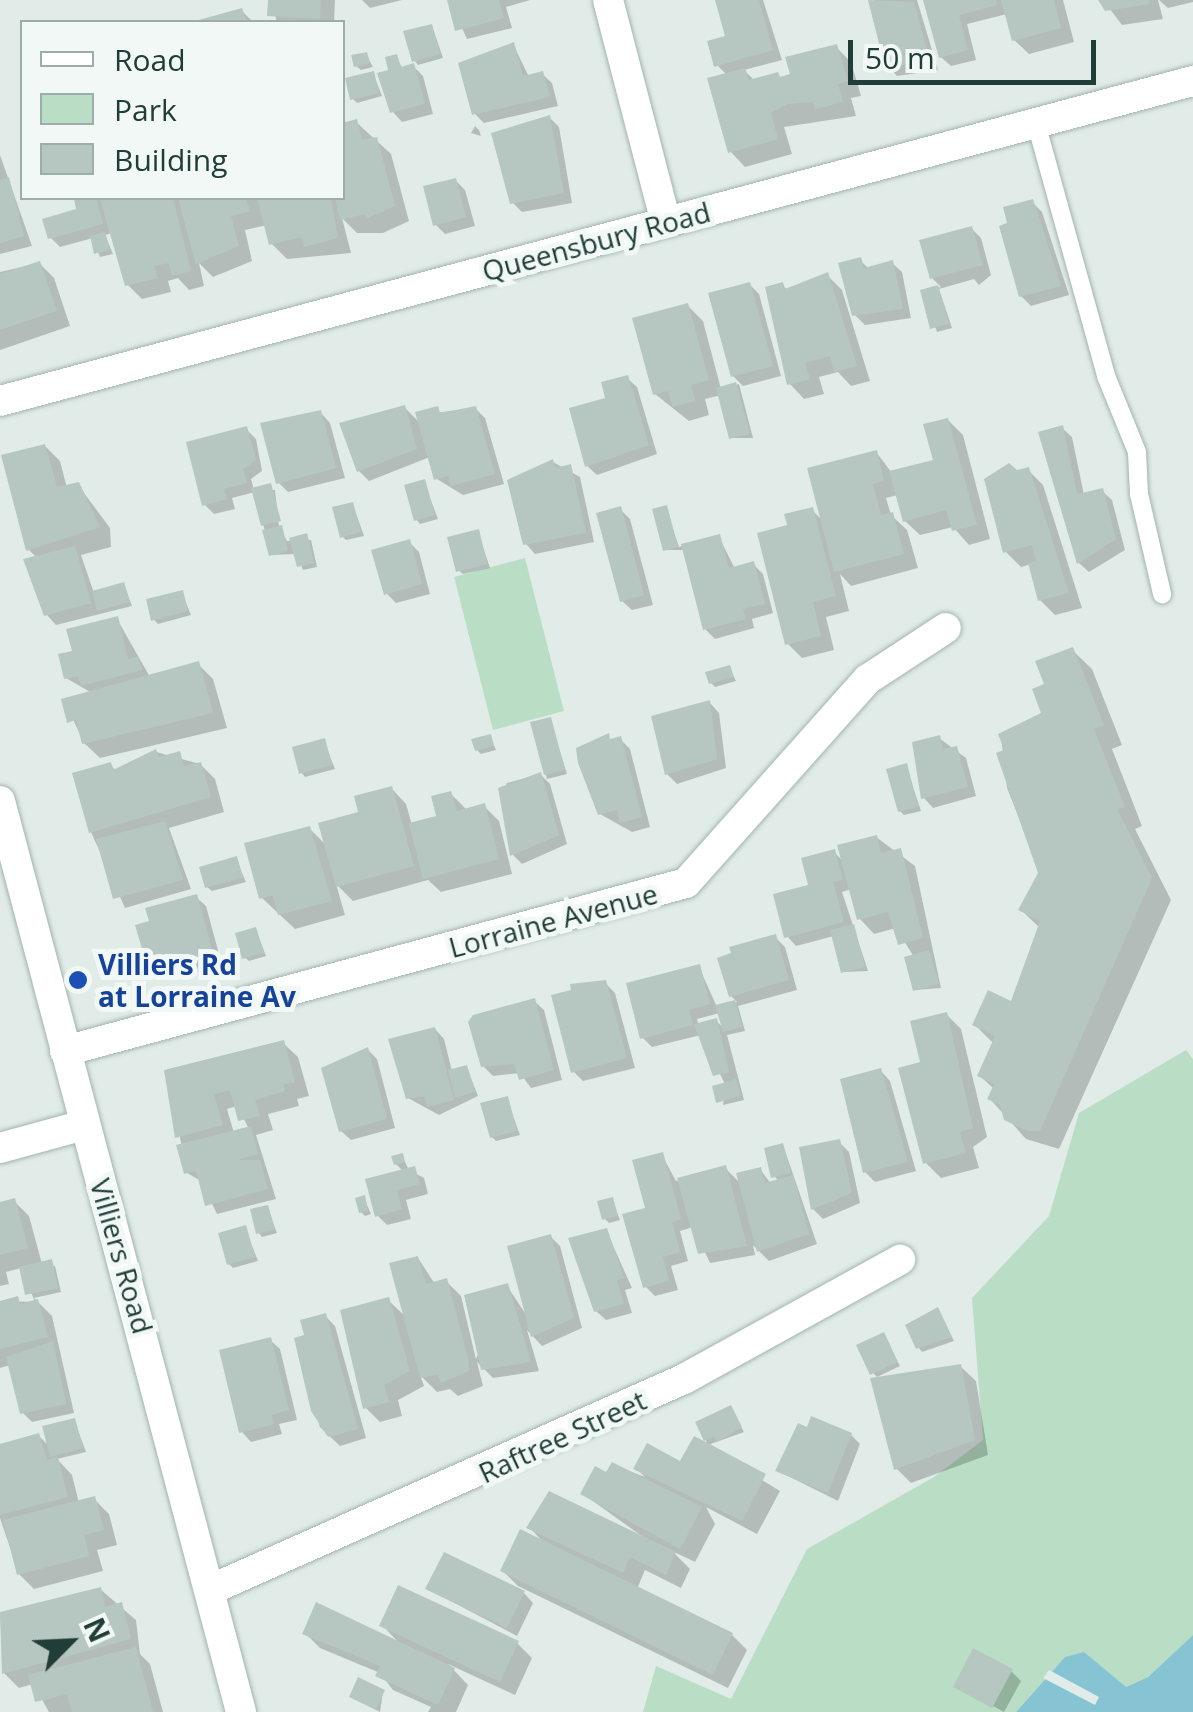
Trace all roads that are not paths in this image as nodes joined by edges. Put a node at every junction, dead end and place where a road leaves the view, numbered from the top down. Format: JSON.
{"nodes":[{"id":1,"x":608,"y":0,"type":"edge"},
{"id":2,"x":1193,"y":81,"type":"edge"},
{"id":3,"x":1036,"y":123,"type":"junction"},
{"id":4,"x":666,"y":222,"type":"junction"},
{"id":5,"x":0,"y":401,"type":"edge"},
{"id":6,"x":1162,"y":594,"type":"dead end"},
{"id":7,"x":946,"y":628,"type":"dead end"},
{"id":8,"x":0,"y":801,"type":"edge"},
{"id":9,"x":65,"y":1051,"type":"junction"},
{"id":10,"x":84,"y":1125,"type":"junction"},
{"id":11,"x":0,"y":1148,"type":"edge"},
{"id":12,"x":900,"y":1260,"type":"dead end"},
{"id":13,"x":212,"y":1589,"type":"junction"},
{"id":14,"x":241,"y":1712,"type":"edge"}],
"edges":[{"from":1,"to":4,"type":"street"},
{"from":2,"to":3,"type":"street","name":"Queensbury Road"},
{"from":3,"to":4,"type":"street","name":"Queensbury Road"},
{"from":3,"to":6,"type":"lane"},
{"from":4,"to":5,"type":"street","name":"Queensbury Road"},
{"from":7,"to":9,"type":"street","name":"Lorraine Avenue"},
{"from":8,"to":9,"type":"street","name":"Villiers Road"},
{"from":9,"to":10,"type":"street","name":"Villiers Road"},
{"from":10,"to":11,"type":"street"},
{"from":10,"to":13,"type":"street","name":"Villiers Road"},
{"from":12,"to":13,"type":"street","name":"Raftree Street"},
{"from":13,"to":14,"type":"street","name":"Villiers Road"}]}
